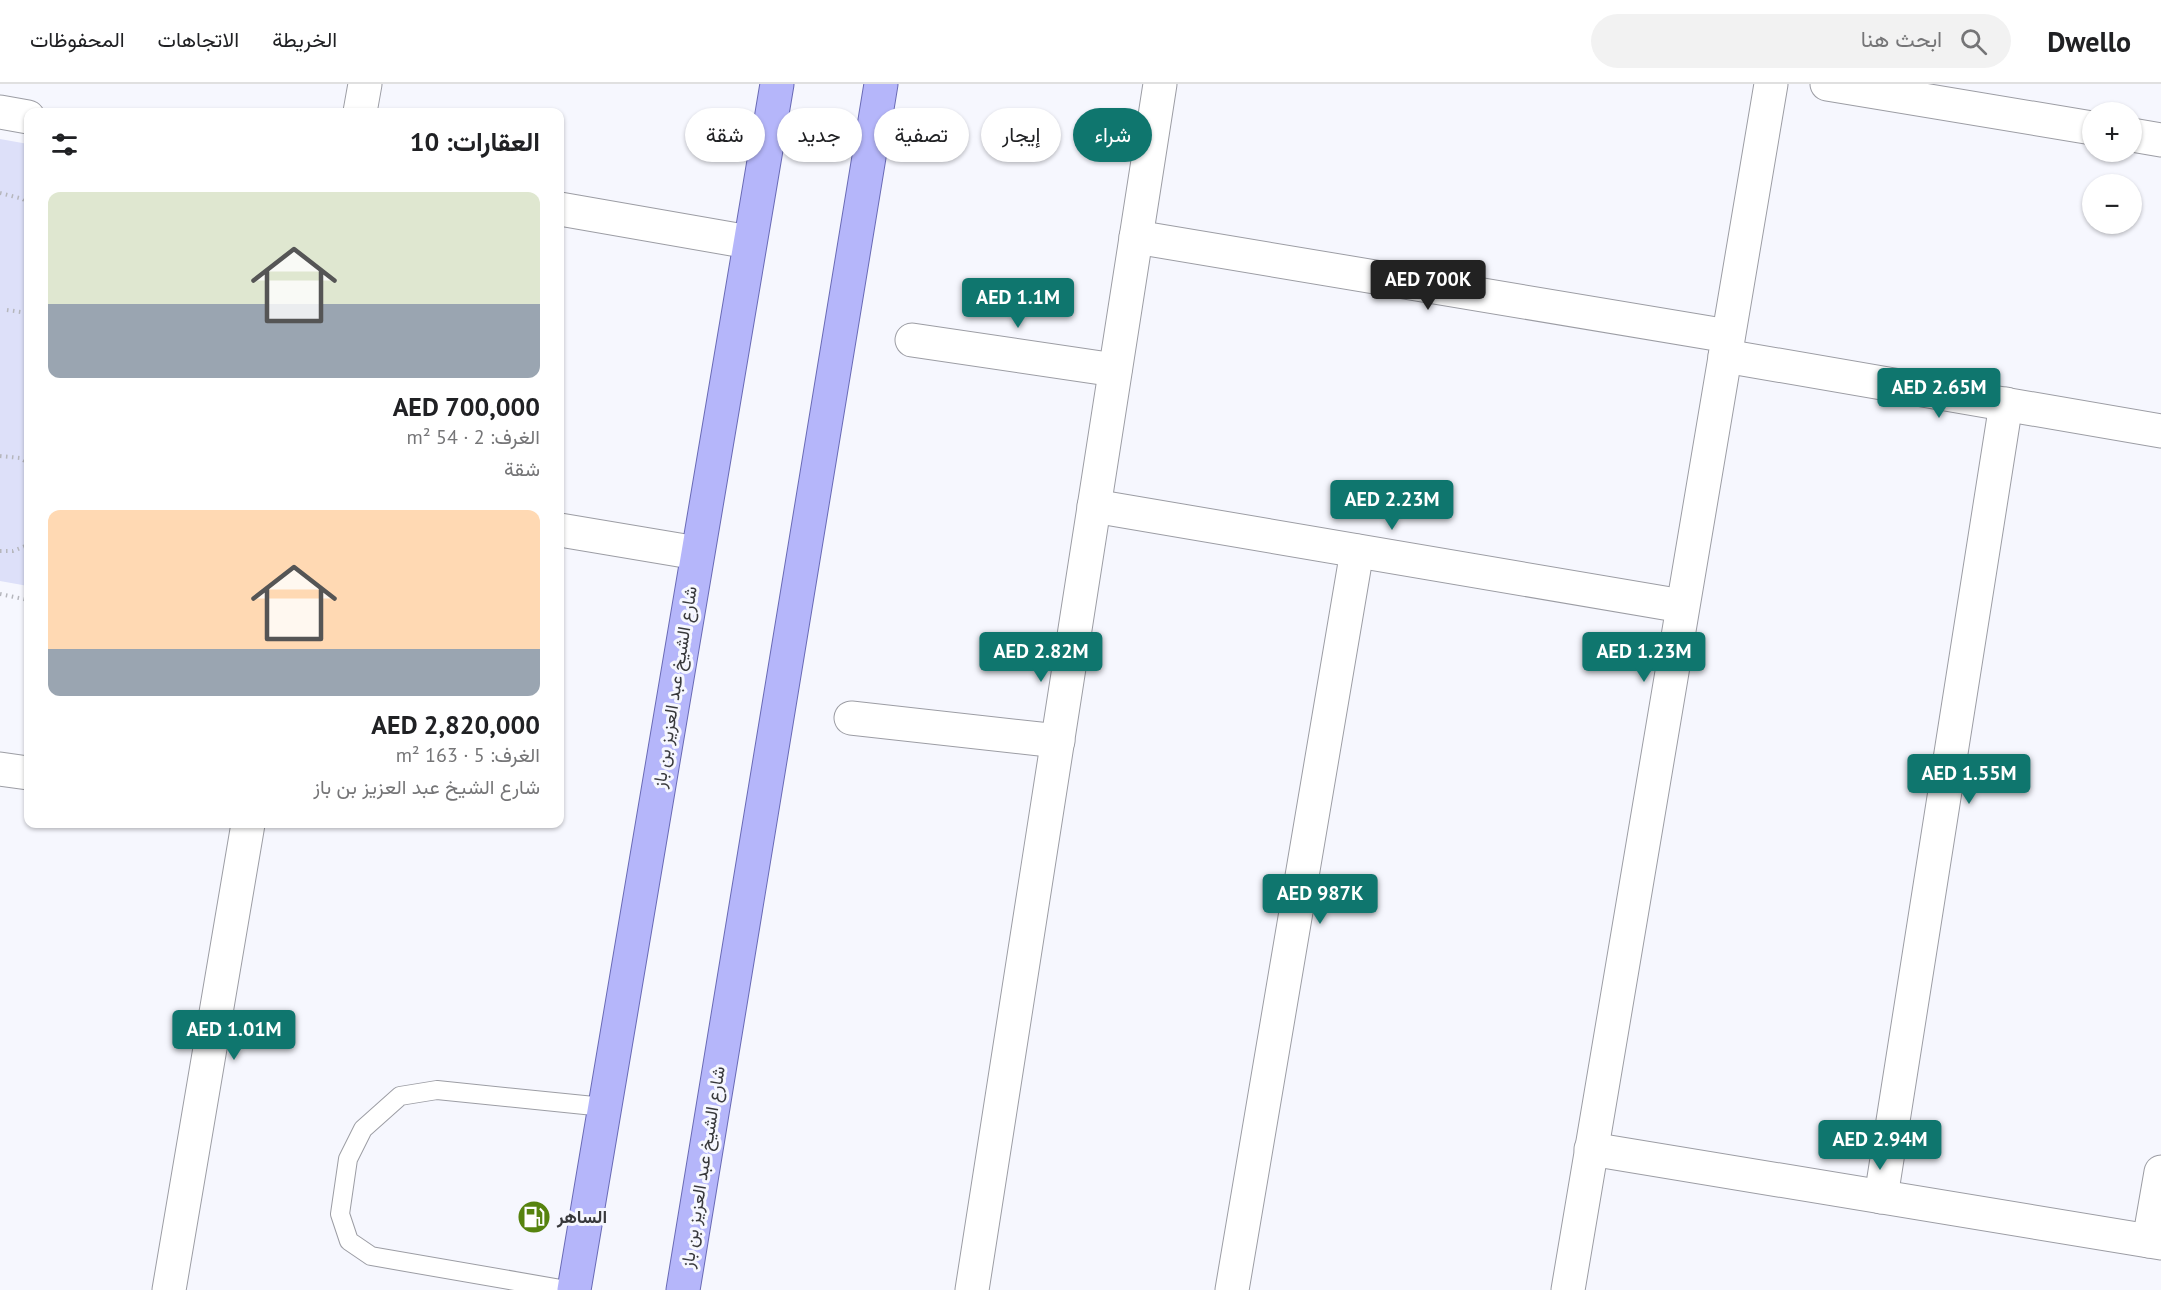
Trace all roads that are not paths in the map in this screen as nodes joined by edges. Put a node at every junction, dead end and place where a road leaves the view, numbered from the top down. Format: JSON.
{"nodes":[{"id":1,"x":365,"y":84,"type":"edge"},
{"id":2,"x":777,"y":84,"type":"edge"},
{"id":3,"x":880,"y":84,"type":"edge"},
{"id":4,"x":1160,"y":84,"type":"edge"},
{"id":5,"x":1771,"y":84,"type":"edge"},
{"id":6,"x":1827,"y":84,"type":"edge"},
{"id":7,"x":361,"y":108,"type":"edge"},
{"id":8,"x":0,"y":112,"type":"edge"},
{"id":9,"x":24,"y":116,"type":"edge"},
{"id":10,"x":2082,"y":126,"type":"edge"},
{"id":11,"x":2142,"y":137,"type":"edge"},
{"id":12,"x":2161,"y":140,"type":"edge"},
{"id":13,"x":564,"y":210,"type":"edge"},
{"id":14,"x":1136,"y":237,"type":"junction"},
{"id":15,"x":749,"y":242,"type":"junction"},
{"id":16,"x":912,"y":339,"type":"dead end"},
{"id":17,"x":1726,"y":346,"type":"junction"},
{"id":18,"x":1115,"y":370,"type":"junction"},
{"id":19,"x":2006,"y":405,"type":"junction"},
{"id":20,"x":2161,"y":431,"type":"edge"},
{"id":21,"x":1094,"y":506,"type":"junction"},
{"id":22,"x":564,"y":531,"type":"edge"},
{"id":23,"x":1356,"y":551,"type":"junction"},
{"id":24,"x":697,"y":553,"type":"junction"},
{"id":25,"x":1682,"y":606,"type":"junction"},
{"id":26,"x":851,"y":718,"type":"dead end"},
{"id":27,"x":1058,"y":741,"type":"junction"},
{"id":28,"x":0,"y":769,"type":"edge"},
{"id":29,"x":24,"y":772,"type":"edge"},
{"id":30,"x":247,"y":828,"type":"edge"},
{"id":31,"x":604,"y":1107,"type":"junction"},
{"id":32,"x":1592,"y":1149,"type":"junction"},
{"id":33,"x":2161,"y":1172,"type":"edge"},
{"id":34,"x":1881,"y":1197,"type":"junction"},
{"id":35,"x":2155,"y":1242,"type":"edge"},
{"id":36,"x":169,"y":1290,"type":"edge"},
{"id":37,"x":567,"y":1290,"type":"edge"},
{"id":38,"x":574,"y":1290,"type":"edge"},
{"id":39,"x":683,"y":1290,"type":"edge"},
{"id":40,"x":972,"y":1290,"type":"edge"},
{"id":41,"x":1232,"y":1290,"type":"edge"},
{"id":42,"x":1568,"y":1290,"type":"edge"}],
"edges":[{"from":1,"to":7,"type":"street"},
{"from":2,"to":15,"type":"main road","name":"شارع الشيخ عبد العزيز بن باز"},
{"from":3,"to":39,"type":"main road","name":"شارع الشيخ عبد العزيز بن باز"},
{"from":4,"to":14,"type":"street"},
{"from":5,"to":17,"type":"street"},
{"from":6,"to":10,"type":"street"},
{"from":8,"to":9,"type":"street"},
{"from":11,"to":12,"type":"street"},
{"from":13,"to":15,"type":"street"},
{"from":14,"to":17,"type":"street"},
{"from":14,"to":18,"type":"street"},
{"from":15,"to":24,"type":"main road","name":"شارع الشيخ عبد العزيز بن باز"},
{"from":16,"to":18,"type":"street"},
{"from":17,"to":19,"type":"street"},
{"from":17,"to":25,"type":"street"},
{"from":18,"to":21,"type":"street"},
{"from":19,"to":20,"type":"street"},
{"from":19,"to":34,"type":"street"},
{"from":21,"to":23,"type":"street"},
{"from":21,"to":27,"type":"street"},
{"from":22,"to":24,"type":"street"},
{"from":23,"to":25,"type":"street"},
{"from":23,"to":41,"type":"street"},
{"from":24,"to":31,"type":"main road","name":"شارع الشيخ عبد العزيز بن باز"},
{"from":25,"to":32,"type":"street"},
{"from":26,"to":27,"type":"street"},
{"from":27,"to":40,"type":"street"},
{"from":28,"to":29,"type":"street"},
{"from":30,"to":36,"type":"street"},
{"from":31,"to":37,"type":"lane"},
{"from":31,"to":38,"type":"main road","name":"شارع الشيخ عبد العزيز بن باز"},
{"from":32,"to":34,"type":"street"},
{"from":32,"to":42,"type":"street"},
{"from":33,"to":35,"type":"street"},
{"from":34,"to":35,"type":"street"}]}
